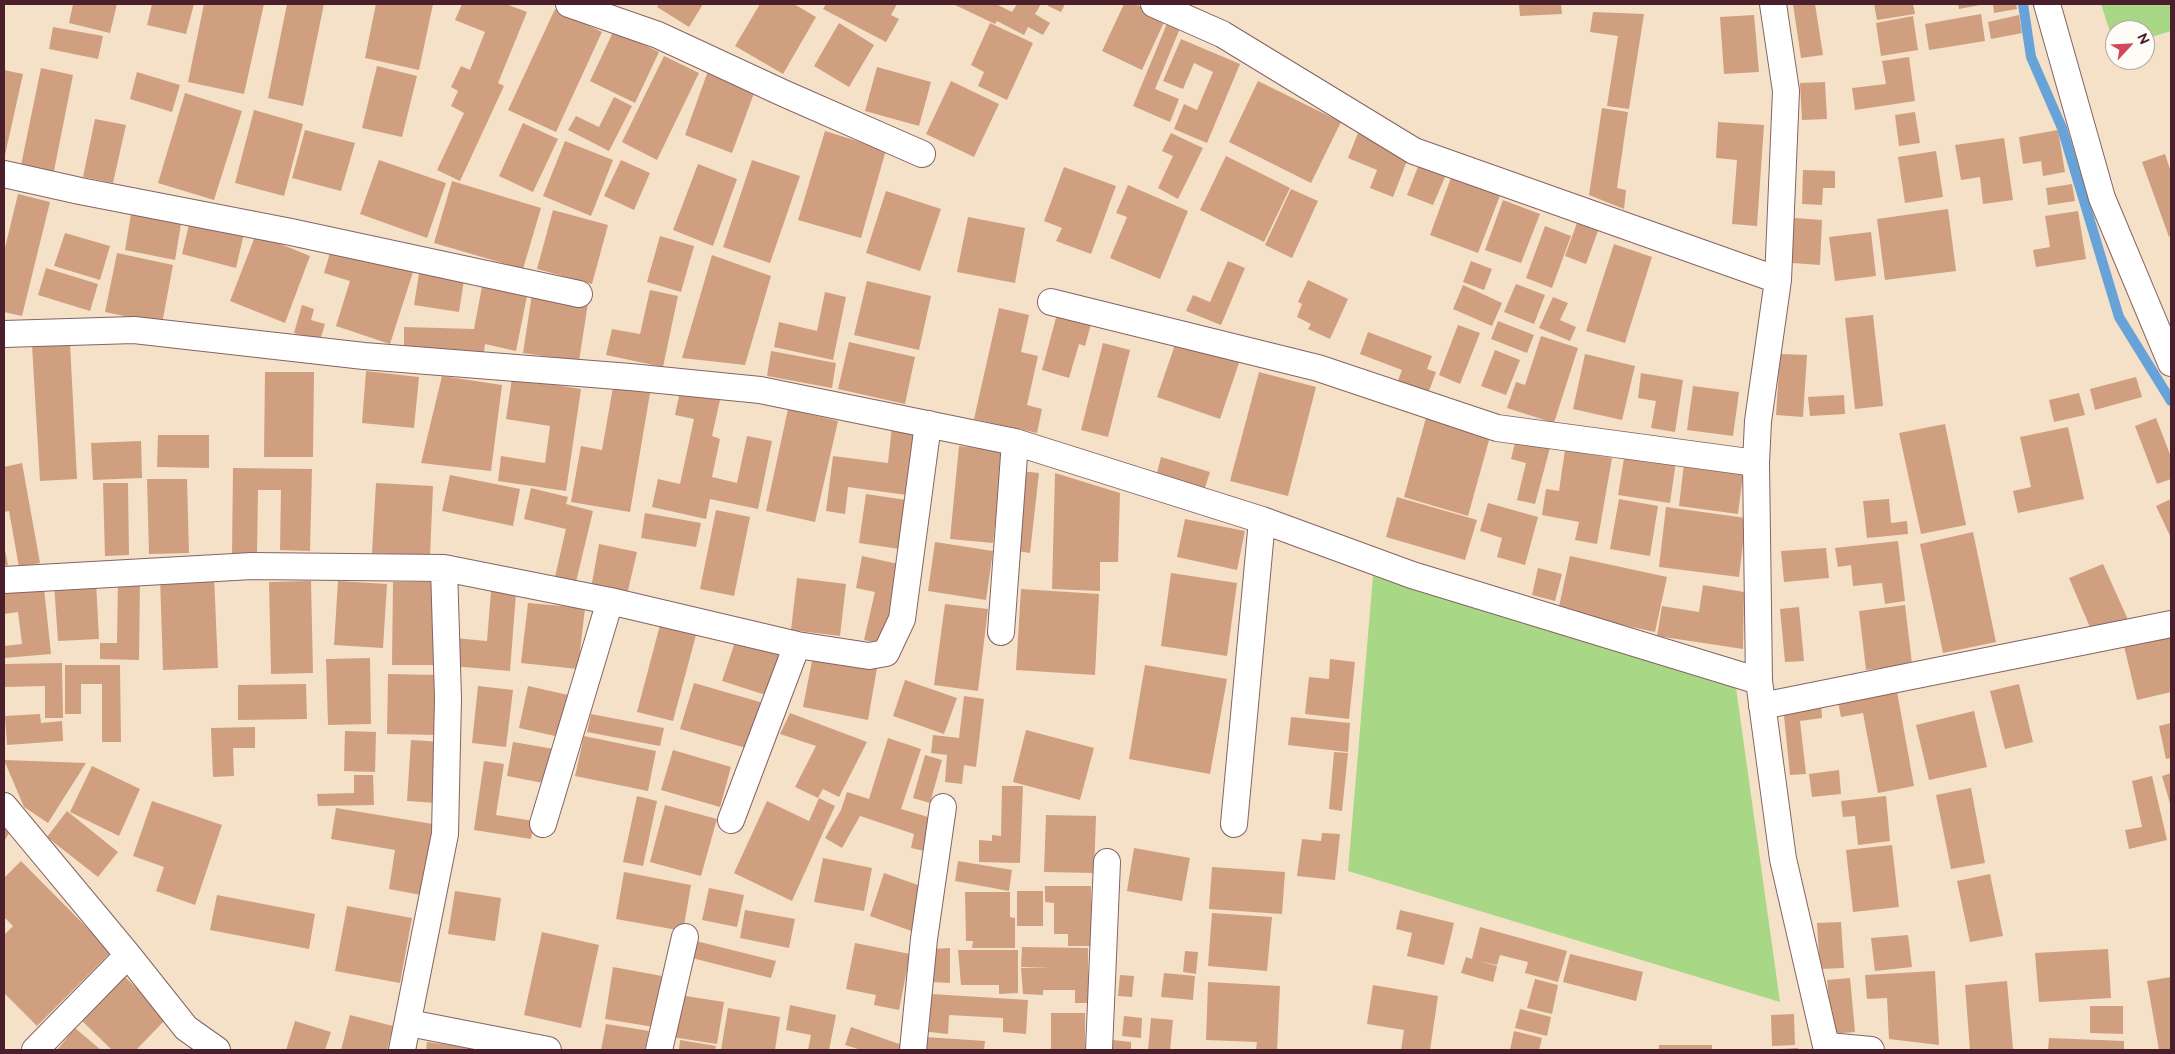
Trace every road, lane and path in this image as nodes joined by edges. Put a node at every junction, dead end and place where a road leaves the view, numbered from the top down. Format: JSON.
{"nodes":[{"id":1,"x":569,"y":4,"type":"edge"},
{"id":2,"x":1154,"y":4,"type":"edge"},
{"id":3,"x":1773,"y":4,"type":"edge"},
{"id":4,"x":2047,"y":4,"type":"edge"},
{"id":5,"x":922,"y":154,"type":"dead end"},
{"id":6,"x":4,"y":174,"type":"edge"},
{"id":7,"x":1778,"y":280,"type":"junction"},
{"id":8,"x":579,"y":294,"type":"dead end"},
{"id":9,"x":1051,"y":302,"type":"dead end"},
{"id":10,"x":4,"y":334,"type":"edge"},
{"id":11,"x":2170,"y":359,"type":"edge"},
{"id":12,"x":928,"y":424,"type":"junction"},
{"id":13,"x":1015,"y":442,"type":"junction"},
{"id":14,"x":1756,"y":463,"type":"junction"},
{"id":15,"x":1262,"y":520,"type":"junction"},
{"id":16,"x":444,"y":568,"type":"junction"},
{"id":17,"x":4,"y":580,"type":"edge"},
{"id":18,"x":610,"y":601,"type":"junction"},
{"id":19,"x":2171,"y":624,"type":"edge"},
{"id":20,"x":1001,"y":632,"type":"dead end"},
{"id":21,"x":797,"y":645,"type":"junction"},
{"id":22,"x":1760,"y":693,"type":"junction"},
{"id":23,"x":4,"y":806,"type":"edge"},
{"id":24,"x":943,"y":807,"type":"dead end"},
{"id":25,"x":731,"y":820,"type":"dead end"},
{"id":26,"x":543,"y":824,"type":"dead end"},
{"id":27,"x":1234,"y":824,"type":"dead end"},
{"id":28,"x":1107,"y":862,"type":"dead end"},
{"id":29,"x":685,"y":937,"type":"dead end"},
{"id":30,"x":128,"y":955,"type":"junction"},
{"id":31,"x":409,"y":1023,"type":"junction"},
{"id":32,"x":1827,"y":1048,"type":"edge"},
{"id":33,"x":35,"y":1050,"type":"edge"},
{"id":34,"x":217,"y":1050,"type":"edge"},
{"id":35,"x":402,"y":1050,"type":"edge"},
{"id":36,"x":548,"y":1050,"type":"edge"},
{"id":37,"x":659,"y":1050,"type":"edge"},
{"id":38,"x":913,"y":1050,"type":"edge"},
{"id":39,"x":1099,"y":1050,"type":"edge"},
{"id":40,"x":1871,"y":1050,"type":"edge"}],
"edges":[{"from":1,"to":5,"type":"street"},
{"from":2,"to":7,"type":"street"},
{"from":3,"to":7,"type":"street"},
{"from":4,"to":11,"type":"street"},
{"from":6,"to":8,"type":"street"},
{"from":7,"to":14,"type":"street"},
{"from":9,"to":14,"type":"street"},
{"from":10,"to":12,"type":"street"},
{"from":12,"to":13,"type":"street"},
{"from":12,"to":21,"type":"street"},
{"from":13,"to":15,"type":"street"},
{"from":13,"to":20,"type":"street"},
{"from":14,"to":22,"type":"street"},
{"from":15,"to":22,"type":"street"},
{"from":15,"to":27,"type":"street"},
{"from":16,"to":17,"type":"street"},
{"from":16,"to":18,"type":"street"},
{"from":16,"to":31,"type":"street"},
{"from":18,"to":21,"type":"street"},
{"from":18,"to":26,"type":"street"},
{"from":19,"to":22,"type":"street"},
{"from":21,"to":25,"type":"street"},
{"from":22,"to":32,"type":"street"},
{"from":23,"to":30,"type":"street"},
{"from":24,"to":38,"type":"street"},
{"from":28,"to":39,"type":"street"},
{"from":29,"to":37,"type":"street"},
{"from":30,"to":33,"type":"street"},
{"from":30,"to":34,"type":"street"},
{"from":31,"to":35,"type":"street"},
{"from":31,"to":36,"type":"street"},
{"from":32,"to":40,"type":"street"}]}
